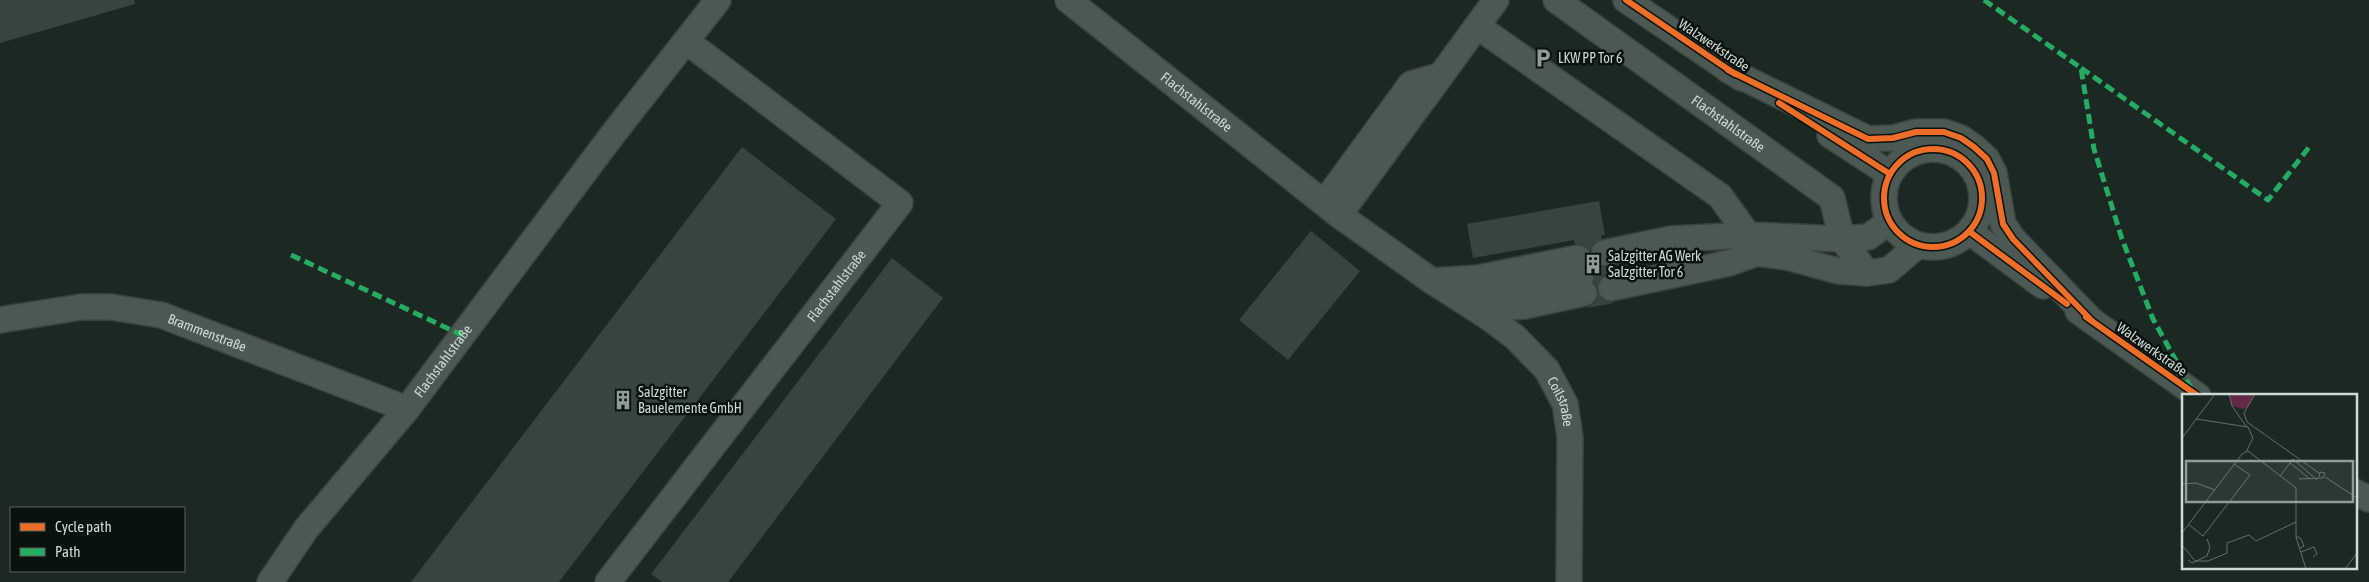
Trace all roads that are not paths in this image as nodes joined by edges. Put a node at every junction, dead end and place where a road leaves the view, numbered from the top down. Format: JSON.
{"nodes":[{"id":1,"x":718,"y":0,"type":"edge"},
{"id":2,"x":1068,"y":0,"type":"edge"},
{"id":3,"x":1496,"y":0,"type":"edge"},
{"id":4,"x":1556,"y":0,"type":"edge"},
{"id":5,"x":1626,"y":0,"type":"edge"},
{"id":6,"x":1478,"y":26,"type":"junction"},
{"id":7,"x":686,"y":41,"type":"junction"},
{"id":8,"x":1728,"y":70,"type":"junction"},
{"id":9,"x":1890,"y":174,"type":"junction"},
{"id":10,"x":1332,"y":209,"type":"junction"},
{"id":11,"x":1889,"y":222,"type":"junction"},
{"id":12,"x":1970,"y":232,"type":"junction"},
{"id":13,"x":1842,"y":239,"type":"junction"},
{"id":14,"x":1753,"y":244,"type":"junction"},
{"id":15,"x":1918,"y":245,"type":"junction"},
{"id":16,"x":1867,"y":273,"type":"junction"},
{"id":17,"x":1432,"y":281,"type":"junction"},
{"id":18,"x":1470,"y":305,"type":"junction"},
{"id":19,"x":0,"y":320,"type":"edge"},
{"id":20,"x":2092,"y":321,"type":"junction"},
{"id":21,"x":2195,"y":394,"type":"edge"},
{"id":22,"x":406,"y":409,"type":"junction"},
{"id":23,"x":2356,"y":492,"type":"edge"},
{"id":24,"x":2369,"y":499,"type":"edge"},
{"id":25,"x":270,"y":582,"type":"edge"},
{"id":26,"x":608,"y":582,"type":"edge"},
{"id":27,"x":1569,"y":582,"type":"edge"}],
"edges":[{"from":1,"to":7,"type":"street","name":"Flachstahlstraße"},
{"from":2,"to":10,"type":"street","name":"Flachstahlstraße"},
{"from":3,"to":6,"type":"street"},
{"from":4,"to":13,"type":"street","name":"Flachstahlstraße"},
{"from":5,"to":8,"type":"street","name":"Walzwerkstraße"},
{"from":6,"to":10,"type":"street"},
{"from":6,"to":14,"type":"street"},
{"from":7,"to":22,"type":"street","name":"Flachstahlstraße"},
{"from":7,"to":26,"type":"street","name":"Flachstahlstraße"},
{"from":8,"to":9,"type":"street","name":"Walzwerkstraße"},
{"from":8,"to":20,"type":"street"},
{"from":9,"to":11,"type":"street"},
{"from":9,"to":12,"type":"street"},
{"from":10,"to":17,"type":"street","name":"Flachstahlstraße"},
{"from":11,"to":13,"type":"street"},
{"from":11,"to":15,"type":"street"},
{"from":12,"to":15,"type":"street"},
{"from":12,"to":20,"type":"street"},
{"from":13,"to":14,"type":"street"},
{"from":13,"to":16,"type":"street","name":"Flachstahlstraße"},
{"from":14,"to":14,"type":"street"},
{"from":14,"to":16,"type":"street"},
{"from":15,"to":16,"type":"street"},
{"from":17,"to":18,"type":"street","name":"Coilstraße"},
{"from":17,"to":18,"type":"street"},
{"from":18,"to":27,"type":"street","name":"Coilstraße"},
{"from":19,"to":22,"type":"street","name":"Brammenstraße"},
{"from":20,"to":21,"type":"street","name":"Walzwerkstraße"},
{"from":22,"to":25,"type":"street","name":"Flachstahlstraße"},
{"from":23,"to":24,"type":"street"}]}
